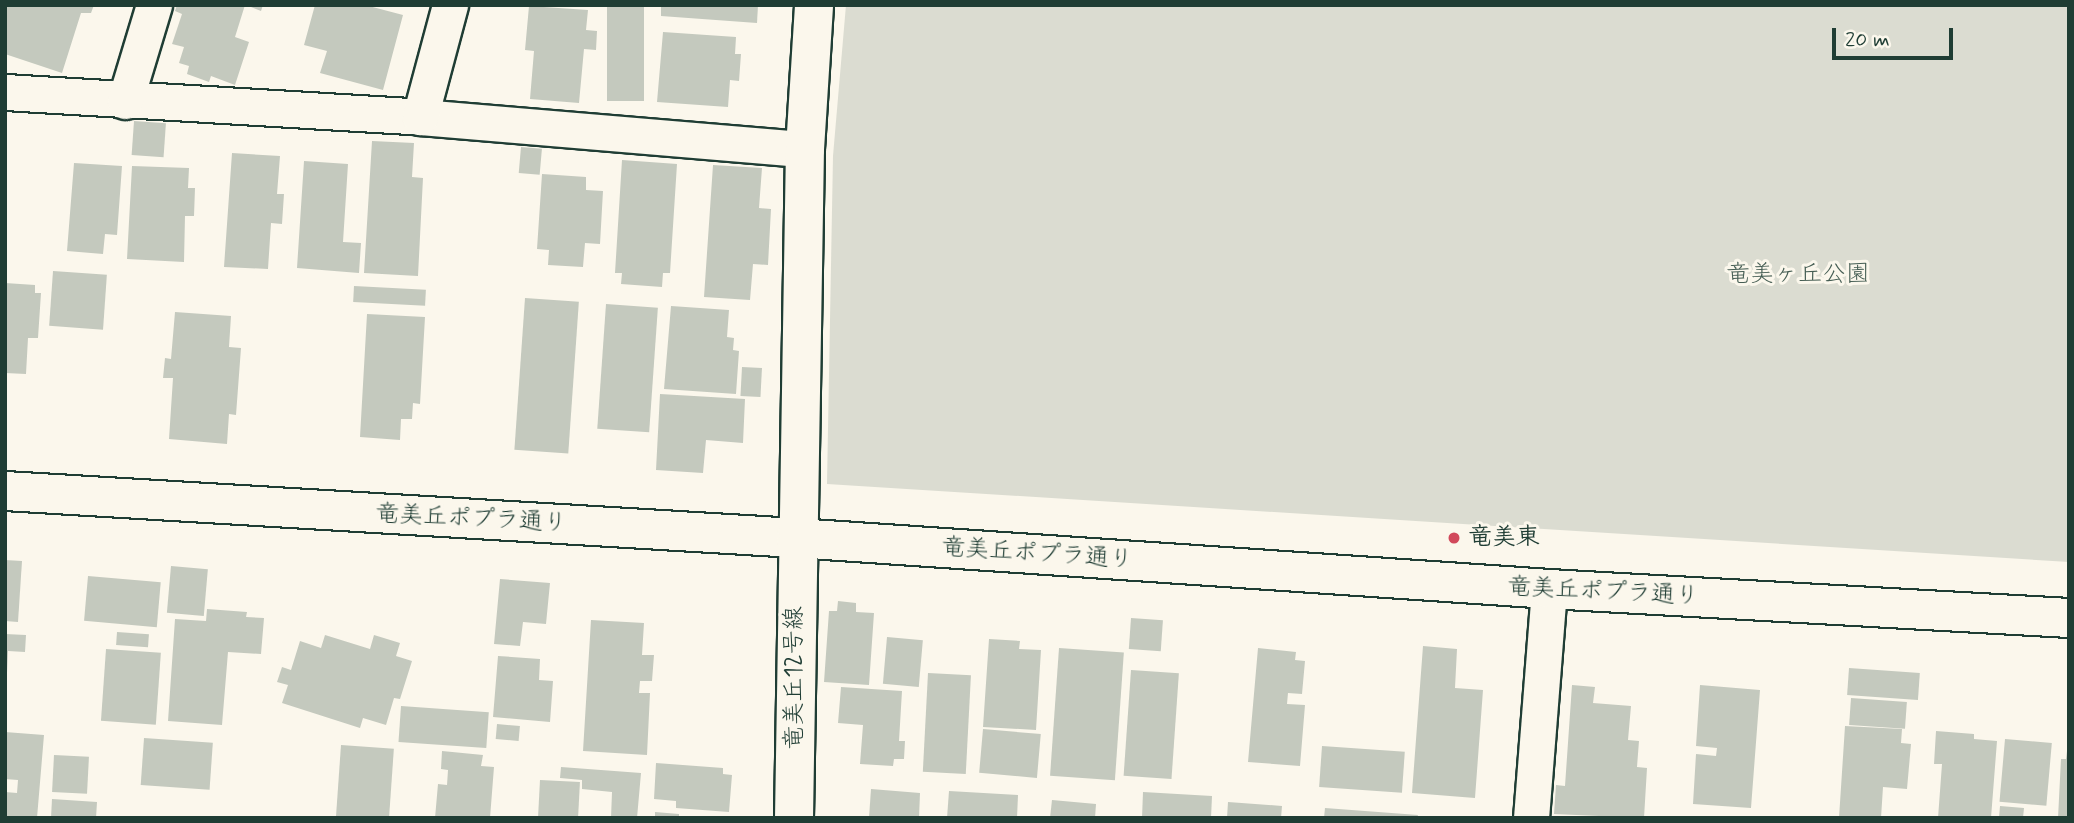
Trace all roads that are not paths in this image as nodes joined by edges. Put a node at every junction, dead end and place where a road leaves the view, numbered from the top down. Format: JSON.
{"nodes":[{"id":1,"x":154,"y":5,"type":"edge"},
{"id":2,"x":450,"y":5,"type":"edge"},
{"id":3,"x":814,"y":5,"type":"edge"},
{"id":4,"x":5,"y":92,"type":"edge"},
{"id":5,"x":125,"y":101,"type":"junction"},
{"id":6,"x":420,"y":117,"type":"junction"},
{"id":7,"x":805,"y":149,"type":"junction"},
{"id":8,"x":5,"y":491,"type":"edge"},
{"id":9,"x":796,"y":538,"type":"junction"},
{"id":10,"x":1549,"y":589,"type":"junction"},
{"id":11,"x":2069,"y":618,"type":"edge"},
{"id":12,"x":794,"y":818,"type":"edge"},
{"id":13,"x":1531,"y":818,"type":"edge"}],
"edges":[{"from":1,"to":5,"type":"street"},
{"from":2,"to":6,"type":"street"},
{"from":3,"to":7,"type":"street","name":"竜美丘12号線"},
{"from":4,"to":5,"type":"street"},
{"from":5,"to":6,"type":"street"},
{"from":6,"to":7,"type":"street"},
{"from":7,"to":9,"type":"street","name":"竜美丘12号線"},
{"from":8,"to":9,"type":"street","name":"竜美丘ポプラ通り"},
{"from":9,"to":10,"type":"street","name":"竜美丘ポプラ通り"},
{"from":9,"to":12,"type":"street","name":"竜美丘12号線"},
{"from":10,"to":11,"type":"street","name":"竜美丘ポプラ通り"},
{"from":10,"to":13,"type":"street"}]}
